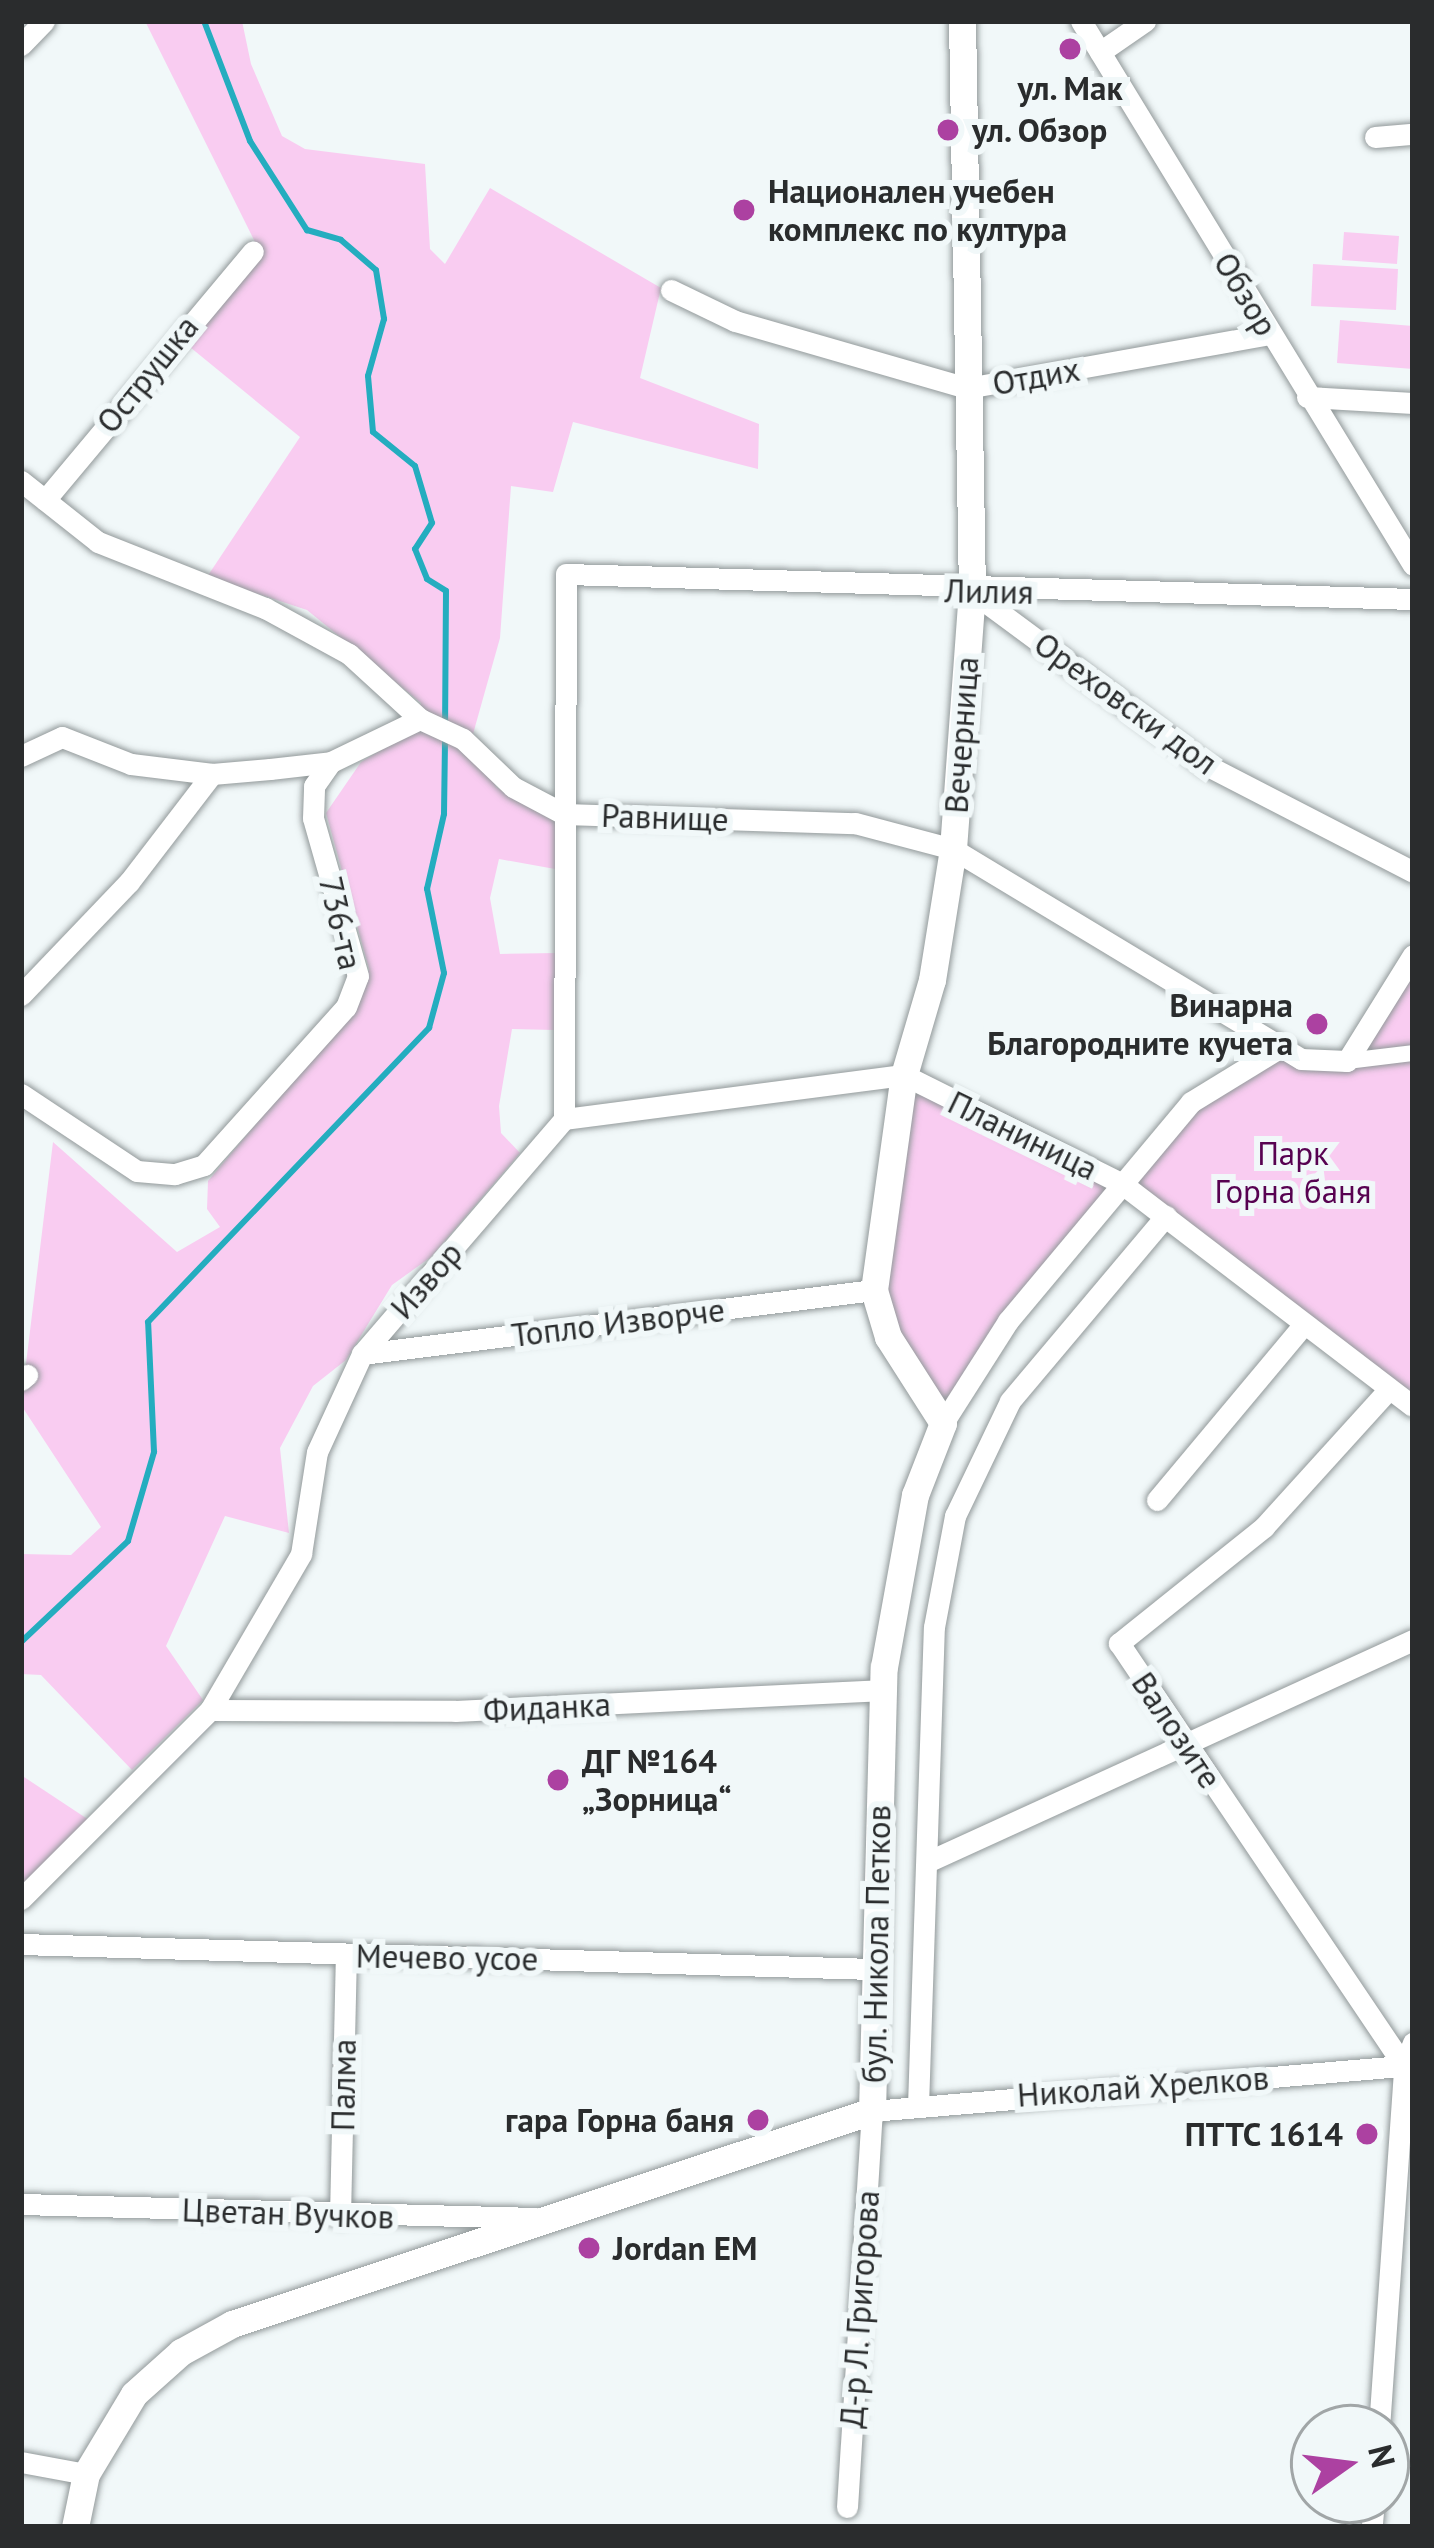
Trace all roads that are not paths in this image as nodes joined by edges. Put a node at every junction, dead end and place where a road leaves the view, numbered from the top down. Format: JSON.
{"nodes":[{"id":1,"x":44,"y":21,"type":"edge"},
{"id":2,"x":962,"y":21,"type":"edge"},
{"id":3,"x":1081,"y":21,"type":"edge"},
{"id":4,"x":1145,"y":21,"type":"edge"},
{"id":5,"x":21,"y":45,"type":"edge"},
{"id":6,"x":1100,"y":52,"type":"junction"},
{"id":7,"x":1413,"y":134,"type":"edge"},
{"id":8,"x":1375,"y":137,"type":"dead end"},
{"id":9,"x":253,"y":251,"type":"dead end"},
{"id":10,"x":671,"y":290,"type":"dead end"},
{"id":11,"x":1270,"y":334,"type":"junction"},
{"id":12,"x":968,"y":388,"type":"junction"},
{"id":13,"x":1307,"y":397,"type":"junction"},
{"id":14,"x":1413,"y":403,"type":"edge"},
{"id":15,"x":21,"y":481,"type":"edge"},
{"id":16,"x":45,"y":500,"type":"junction"},
{"id":17,"x":1413,"y":565,"type":"edge"},
{"id":18,"x":972,"y":592,"type":"junction"},
{"id":19,"x":1413,"y":598,"type":"edge"},
{"id":20,"x":420,"y":718,"type":"junction"},
{"id":21,"x":21,"y":756,"type":"edge"},
{"id":22,"x":331,"y":762,"type":"junction"},
{"id":23,"x":212,"y":774,"type":"junction"},
{"id":24,"x":564,"y":814,"type":"junction"},
{"id":25,"x":953,"y":848,"type":"junction"},
{"id":26,"x":1413,"y":872,"type":"edge"},
{"id":27,"x":1413,"y":955,"type":"edge"},
{"id":28,"x":21,"y":995,"type":"edge"},
{"id":29,"x":1279,"y":1048,"type":"junction"},
{"id":30,"x":1413,"y":1053,"type":"edge"},
{"id":31,"x":1347,"y":1061,"type":"junction"},
{"id":32,"x":904,"y":1075,"type":"junction"},
{"id":33,"x":21,"y":1094,"type":"edge"},
{"id":34,"x":564,"y":1119,"type":"junction"},
{"id":35,"x":1121,"y":1183,"type":"junction"},
{"id":36,"x":1166,"y":1216,"type":"junction"},
{"id":37,"x":874,"y":1290,"type":"junction"},
{"id":38,"x":1304,"y":1324,"type":"junction"},
{"id":39,"x":362,"y":1354,"type":"junction"},
{"id":40,"x":1389,"y":1389,"type":"junction"},
{"id":41,"x":1413,"y":1406,"type":"edge"},
{"id":42,"x":943,"y":1423,"type":"junction"},
{"id":43,"x":1157,"y":1500,"type":"dead end"},
{"id":44,"x":1413,"y":1640,"type":"edge"},
{"id":45,"x":884,"y":1690,"type":"junction"},
{"id":46,"x":210,"y":1710,"type":"junction"},
{"id":47,"x":1185,"y":1742,"type":"junction"},
{"id":48,"x":927,"y":1862,"type":"junction"},
{"id":49,"x":21,"y":1899,"type":"edge"},
{"id":50,"x":21,"y":1945,"type":"edge"},
{"id":51,"x":346,"y":1955,"type":"junction"},
{"id":52,"x":873,"y":1969,"type":"junction"},
{"id":53,"x":1413,"y":2043,"type":"edge"},
{"id":54,"x":1408,"y":2066,"type":"edge"},
{"id":55,"x":919,"y":2106,"type":"junction"},
{"id":56,"x":872,"y":2110,"type":"junction"},
{"id":57,"x":21,"y":2204,"type":"edge"},
{"id":58,"x":340,"y":2216,"type":"junction"},
{"id":59,"x":556,"y":2219,"type":"junction"},
{"id":60,"x":1380,"y":2404,"type":"edge"},
{"id":61,"x":21,"y":2462,"type":"edge"},
{"id":62,"x":86,"y":2474,"type":"junction"},
{"id":63,"x":847,"y":2506,"type":"dead end"},
{"id":64,"x":76,"y":2527,"type":"edge"}],
"edges":[{"from":1,"to":5,"type":"street"},
{"from":2,"to":12,"type":"street","name":"Вечерница"},
{"from":3,"to":6,"type":"street","name":"Обзор"},
{"from":4,"to":6,"type":"street"},
{"from":6,"to":11,"type":"street","name":"Обзор"},
{"from":7,"to":8,"type":"street"},
{"from":9,"to":16,"type":"street","name":"Острушка"},
{"from":10,"to":12,"type":"street","name":"Отдих"},
{"from":11,"to":12,"type":"street","name":"Отдих"},
{"from":11,"to":13,"type":"street","name":"Обзор"},
{"from":12,"to":18,"type":"street","name":"Вечерница"},
{"from":13,"to":14,"type":"street"},
{"from":13,"to":17,"type":"street","name":"Обзор"},
{"from":15,"to":16,"type":"street","name":"Равнище"},
{"from":16,"to":20,"type":"street","name":"Равнище"},
{"from":18,"to":19,"type":"street","name":"Лилия"},
{"from":18,"to":24,"type":"street","name":"Лилия"},
{"from":18,"to":25,"type":"street","name":"Вечерница"},
{"from":18,"to":26,"type":"street","name":"Ореховски дол"},
{"from":20,"to":22,"type":"street"},
{"from":20,"to":24,"type":"street","name":"Равнище"},
{"from":21,"to":23,"type":"street"},
{"from":22,"to":23,"type":"street"},
{"from":22,"to":33,"type":"street","name":"736-та"},
{"from":23,"to":28,"type":"street"},
{"from":24,"to":25,"type":"street","name":"Равнище"},
{"from":24,"to":34,"type":"street"},
{"from":25,"to":29,"type":"street","name":"Равнище"},
{"from":25,"to":32,"type":"street","name":"Вечерница"},
{"from":27,"to":31,"type":"street"},
{"from":29,"to":31,"type":"street","name":"Равнище"},
{"from":29,"to":35,"type":"street","name":"бул. Никола Петков"},
{"from":30,"to":31,"type":"street"},
{"from":32,"to":34,"type":"street"},
{"from":32,"to":35,"type":"street","name":"Планиница"},
{"from":32,"to":37,"type":"street","name":"Вечерница"},
{"from":34,"to":39,"type":"street","name":"Извор"},
{"from":35,"to":36,"type":"street","name":"Планиница"},
{"from":35,"to":42,"type":"street","name":"бул. Никола Петков"},
{"from":36,"to":38,"type":"street","name":"Планиница"},
{"from":36,"to":48,"type":"street","name":"бул. Никола Петков"},
{"from":37,"to":39,"type":"street","name":"Топло Изворче"},
{"from":37,"to":42,"type":"street","name":"Вечерница"},
{"from":38,"to":40,"type":"street","name":"Планиница"},
{"from":38,"to":43,"type":"street"},
{"from":39,"to":46,"type":"street","name":"Извор"},
{"from":40,"to":41,"type":"street","name":"Планиница"},
{"from":40,"to":47,"type":"street","name":"Валозите"},
{"from":42,"to":45,"type":"street","name":"бул. Никола Петков"},
{"from":44,"to":47,"type":"street"},
{"from":45,"to":46,"type":"street","name":"Фиданка"},
{"from":45,"to":52,"type":"street","name":"бул. Никола Петков"},
{"from":46,"to":49,"type":"street","name":"Извор"},
{"from":47,"to":48,"type":"street"},
{"from":47,"to":54,"type":"street","name":"Валозите"},
{"from":48,"to":55,"type":"street","name":"бул. Никола Петков"},
{"from":50,"to":51,"type":"street","name":"Мечево усое"},
{"from":51,"to":52,"type":"street","name":"Мечево усое"},
{"from":51,"to":58,"type":"street","name":"Палма"},
{"from":52,"to":56,"type":"street","name":"бул. Никола Петков"},
{"from":53,"to":54,"type":"street"},
{"from":54,"to":55,"type":"street","name":"Николай Хрелков"},
{"from":54,"to":60,"type":"street"},
{"from":55,"to":56,"type":"street","name":"Николай Хрелков"},
{"from":56,"to":59,"type":"street","name":"бул. Никола Петков"},
{"from":56,"to":63,"type":"street","name":"Д-р Л. Григорова"},
{"from":57,"to":58,"type":"street","name":"Цветан Вучков"},
{"from":58,"to":59,"type":"street","name":"Цветан Вучков"},
{"from":59,"to":62,"type":"street","name":"бул. Никола Петков"},
{"from":61,"to":62,"type":"street"},
{"from":62,"to":64,"type":"street","name":"бул. Никола Петков"}]}
